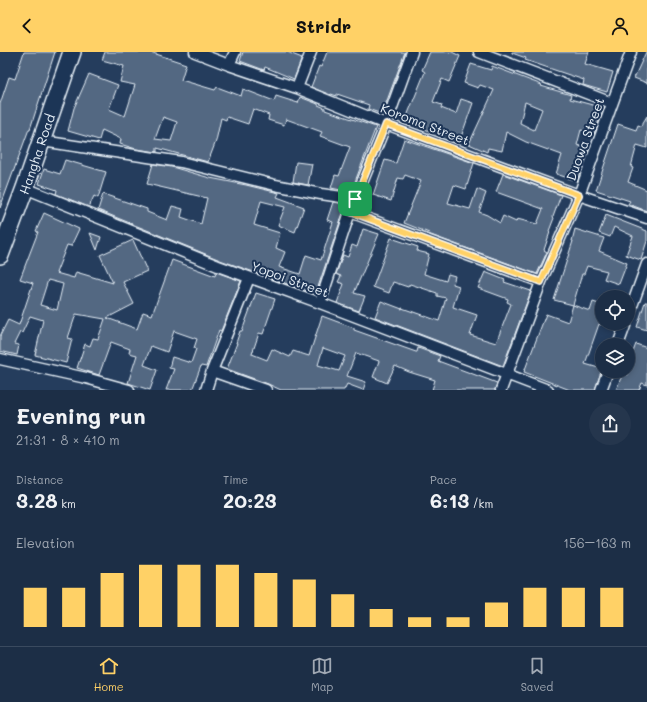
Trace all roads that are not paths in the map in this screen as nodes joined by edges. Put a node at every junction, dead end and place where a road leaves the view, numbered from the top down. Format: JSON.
{"nodes":[{"id":1,"x":72,"y":52,"type":"edge"},
{"id":2,"x":195,"y":52,"type":"edge"},
{"id":3,"x":235,"y":52,"type":"edge"},
{"id":4,"x":311,"y":52,"type":"edge"},
{"id":5,"x":412,"y":52,"type":"edge"},
{"id":6,"x":479,"y":52,"type":"edge"},
{"id":7,"x":631,"y":52,"type":"edge"},
{"id":8,"x":229,"y":65,"type":"junction"},
{"id":9,"x":297,"y":88,"type":"junction"},
{"id":10,"x":612,"y":103,"type":"junction"},
{"id":11,"x":386,"y":124,"type":"junction"},
{"id":12,"x":42,"y":140,"type":"junction"},
{"id":13,"x":25,"y":188,"type":"junction"},
{"id":14,"x":579,"y":195,"type":"junction"},
{"id":15,"x":355,"y":199,"type":"junction"},
{"id":16,"x":350,"y":212,"type":"junction"},
{"id":17,"x":647,"y":218,"type":"edge"},
{"id":18,"x":0,"y":255,"type":"edge"},
{"id":19,"x":647,"y":264,"type":"edge"},
{"id":20,"x":249,"y":278,"type":"junction"},
{"id":21,"x":541,"y":282,"type":"junction"},
{"id":22,"x":635,"y":297,"type":"edge"},
{"id":23,"x":320,"y":303,"type":"junction"},
{"id":24,"x":0,"y":359,"type":"edge"},
{"id":25,"x":212,"y":371,"type":"junction"},
{"id":26,"x":507,"y":373,"type":"junction"},
{"id":27,"x":605,"y":378,"type":"edge"},
{"id":28,"x":129,"y":390,"type":"edge"},
{"id":29,"x":206,"y":390,"type":"edge"},
{"id":30,"x":266,"y":390,"type":"edge"},
{"id":31,"x":501,"y":390,"type":"edge"},
{"id":32,"x":548,"y":390,"type":"edge"},
{"id":33,"x":601,"y":390,"type":"edge"}],
"edges":[{"from":1,"to":12,"type":"highway","name":"Hangha Road"},
{"from":2,"to":8,"type":"street","name":"Koroma Street"},
{"from":3,"to":8,"type":"street"},
{"from":4,"to":9,"type":"street"},
{"from":5,"to":11,"type":"street"},
{"from":6,"to":10,"type":"street"},
{"from":7,"to":10,"type":"street","name":"Duowa Street"},
{"from":8,"to":9,"type":"street","name":"Koroma Street"},
{"from":9,"to":11,"type":"street","name":"Koroma Street"},
{"from":10,"to":14,"type":"street","name":"Duowa Street"},
{"from":11,"to":14,"type":"street","name":"Koroma Street"},
{"from":11,"to":15,"type":"street"},
{"from":12,"to":13,"type":"highway","name":"Hangha Road"},
{"from":12,"to":15,"type":"street"},
{"from":13,"to":18,"type":"highway","name":"Hangha Road"},
{"from":13,"to":20,"type":"street","name":"Yopoi Street"},
{"from":14,"to":17,"type":"street","name":"Koroma Street"},
{"from":14,"to":21,"type":"street","name":"Duowa Street"},
{"from":15,"to":16,"type":"street"},
{"from":16,"to":21,"type":"street"},
{"from":16,"to":23,"type":"street"},
{"from":19,"to":22,"type":"street"},
{"from":20,"to":23,"type":"street","name":"Yopoi Street"},
{"from":20,"to":25,"type":"street"},
{"from":21,"to":26,"type":"street","name":"Duowa Street"},
{"from":23,"to":26,"type":"street","name":"Yopoi Street"},
{"from":24,"to":28,"type":"street"},
{"from":25,"to":29,"type":"street"},
{"from":25,"to":30,"type":"street"},
{"from":26,"to":31,"type":"street","name":"Duowa Street"},
{"from":26,"to":32,"type":"street","name":"Yopoi Street"},
{"from":27,"to":33,"type":"street"}]}
